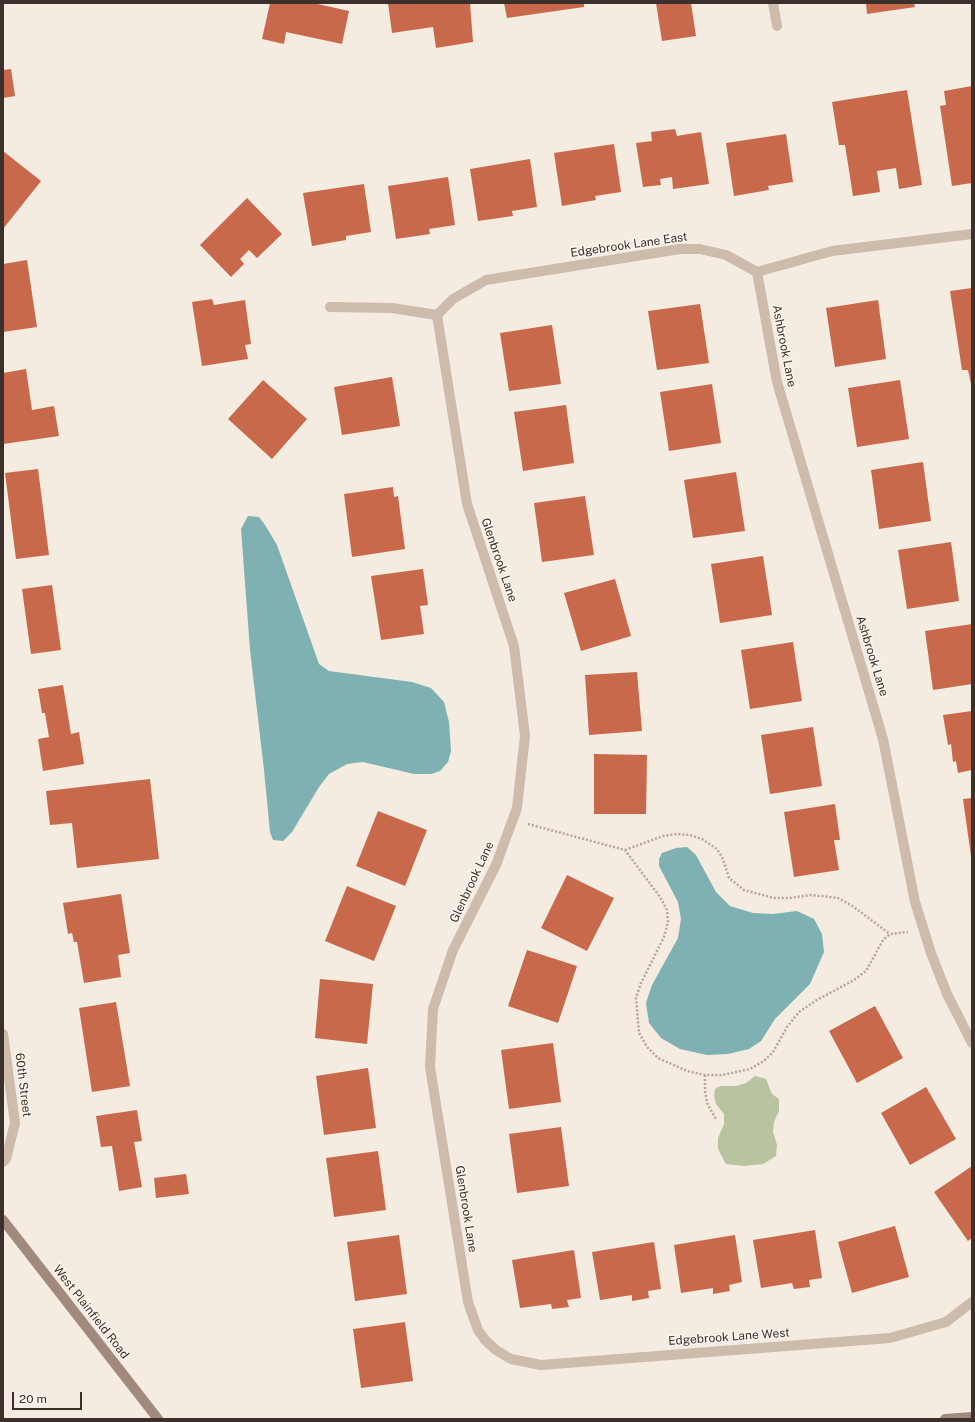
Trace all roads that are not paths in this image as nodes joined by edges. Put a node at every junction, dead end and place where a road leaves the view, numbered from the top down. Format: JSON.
{"nodes":[{"id":1,"x":773,"y":3,"type":"edge"},
{"id":2,"x":777,"y":26,"type":"dead end"},
{"id":3,"x":972,"y":234,"type":"edge"},
{"id":4,"x":757,"y":272,"type":"junction"},
{"id":5,"x":330,"y":307,"type":"dead end"},
{"id":6,"x":437,"y":315,"type":"junction"},
{"id":7,"x":3,"y":1034,"type":"edge"},
{"id":8,"x":972,"y":1043,"type":"edge"},
{"id":9,"x":3,"y":1162,"type":"edge"},
{"id":10,"x":3,"y":1220,"type":"edge"},
{"id":11,"x":972,"y":1302,"type":"edge"},
{"id":12,"x":485,"y":1340,"type":"joint"},
{"id":13,"x":972,"y":1417,"type":"edge"},
{"id":14,"x":158,"y":1419,"type":"edge"},
{"id":15,"x":945,"y":1419,"type":"edge"}],
"edges":[{"from":1,"to":2,"type":"street"},
{"from":3,"to":4,"type":"street"},
{"from":4,"to":6,"type":"street","name":"Edgebrook Lane East"},
{"from":4,"to":8,"type":"street","name":"Ashbrook Lane"},
{"from":5,"to":6,"type":"street"},
{"from":6,"to":12,"type":"street","name":"Glenbrook Lane"},
{"from":7,"to":9,"type":"street","name":"60th Street"},
{"from":10,"to":14,"type":"main road","name":"West Plainfield Road"},
{"from":11,"to":12,"type":"street","name":"Edgebrook Lane West"},
{"from":13,"to":15,"type":"main road"}]}
